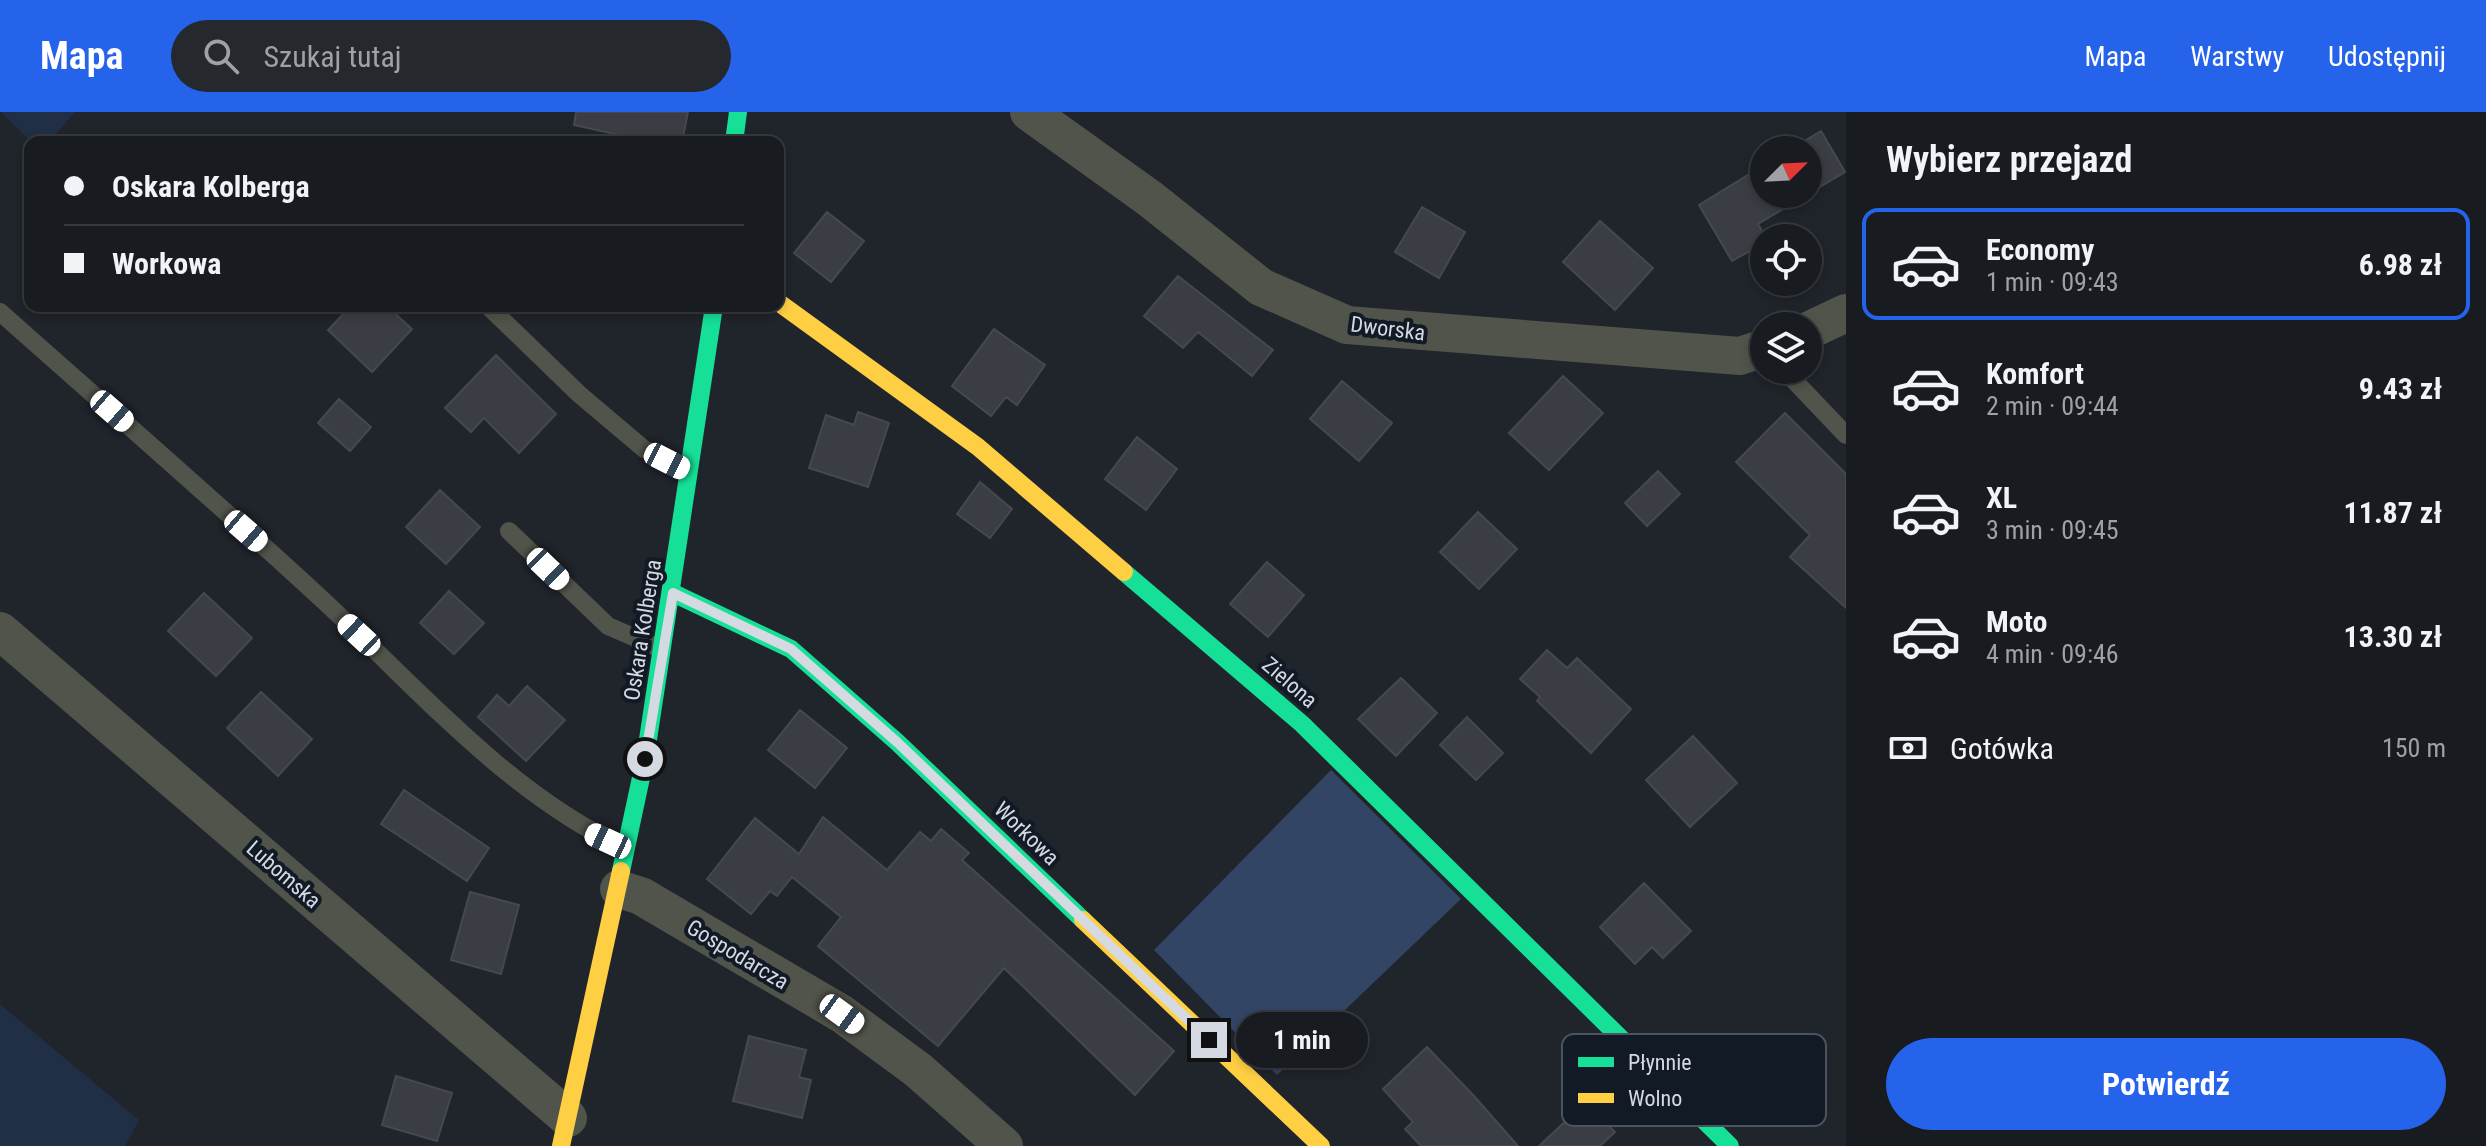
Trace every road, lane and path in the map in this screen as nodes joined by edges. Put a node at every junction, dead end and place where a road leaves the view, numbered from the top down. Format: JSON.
{"nodes":[{"id":1,"x":738,"y":112,"type":"edge"},
{"id":2,"x":1029,"y":112,"type":"edge"},
{"id":3,"x":735,"y":136,"type":"edge"},
{"id":4,"x":784,"y":306,"type":"edge"},
{"id":5,"x":0,"y":312,"type":"edge"},
{"id":6,"x":494,"y":312,"type":"edge"},
{"id":7,"x":713,"y":312,"type":"edge"},
{"id":8,"x":1846,"y":313,"type":"edge"},
{"id":9,"x":1822,"y":324,"type":"edge"},
{"id":10,"x":1750,"y":353,"type":"edge"},
{"id":11,"x":1797,"y":384,"type":"edge"},
{"id":12,"x":1846,"y":435,"type":"edge"},
{"id":13,"x":690,"y":472,"type":"junction"},
{"id":14,"x":509,"y":531,"type":"dead end"},
{"id":15,"x":673,"y":593,"type":"junction"},
{"id":16,"x":0,"y":631,"type":"edge"},
{"id":17,"x":663,"y":650,"type":"junction"},
{"id":18,"x":627,"y":850,"type":"junction"},
{"id":19,"x":619,"y":889,"type":"junction"},
{"id":20,"x":1616,"y":1034,"type":"edge"},
{"id":21,"x":1710,"y":1126,"type":"edge"},
{"id":22,"x":565,"y":1132,"type":"edge"},
{"id":23,"x":1004,"y":1146,"type":"edge"},
{"id":24,"x":1321,"y":1146,"type":"edge"},
{"id":25,"x":1730,"y":1146,"type":"edge"}],
"edges":[{"from":1,"to":3,"type":"street"},
{"from":2,"to":10,"type":"street","name":"Dworska"},
{"from":4,"to":20,"type":"street","name":"Zielona"},
{"from":5,"to":18,"type":"lane"},
{"from":6,"to":13,"type":"lane"},
{"from":7,"to":13,"type":"street","name":"Oskara Kolberga"},
{"from":8,"to":9,"type":"street"},
{"from":11,"to":12,"type":"lane"},
{"from":13,"to":15,"type":"street","name":"Oskara Kolberga"},
{"from":14,"to":17,"type":"lane"},
{"from":15,"to":17,"type":"street","name":"Oskara Kolberga"},
{"from":15,"to":24,"type":"street","name":"Workowa"},
{"from":16,"to":22,"type":"street","name":"Lubomska"},
{"from":17,"to":18,"type":"street","name":"Oskara Kolberga"},
{"from":18,"to":19,"type":"street","name":"Oskara Kolberga"},
{"from":19,"to":22,"type":"street","name":"Oskara Kolberga"},
{"from":19,"to":23,"type":"street","name":"Gospodarcza"},
{"from":21,"to":25,"type":"street","name":"Zielona"}]}
